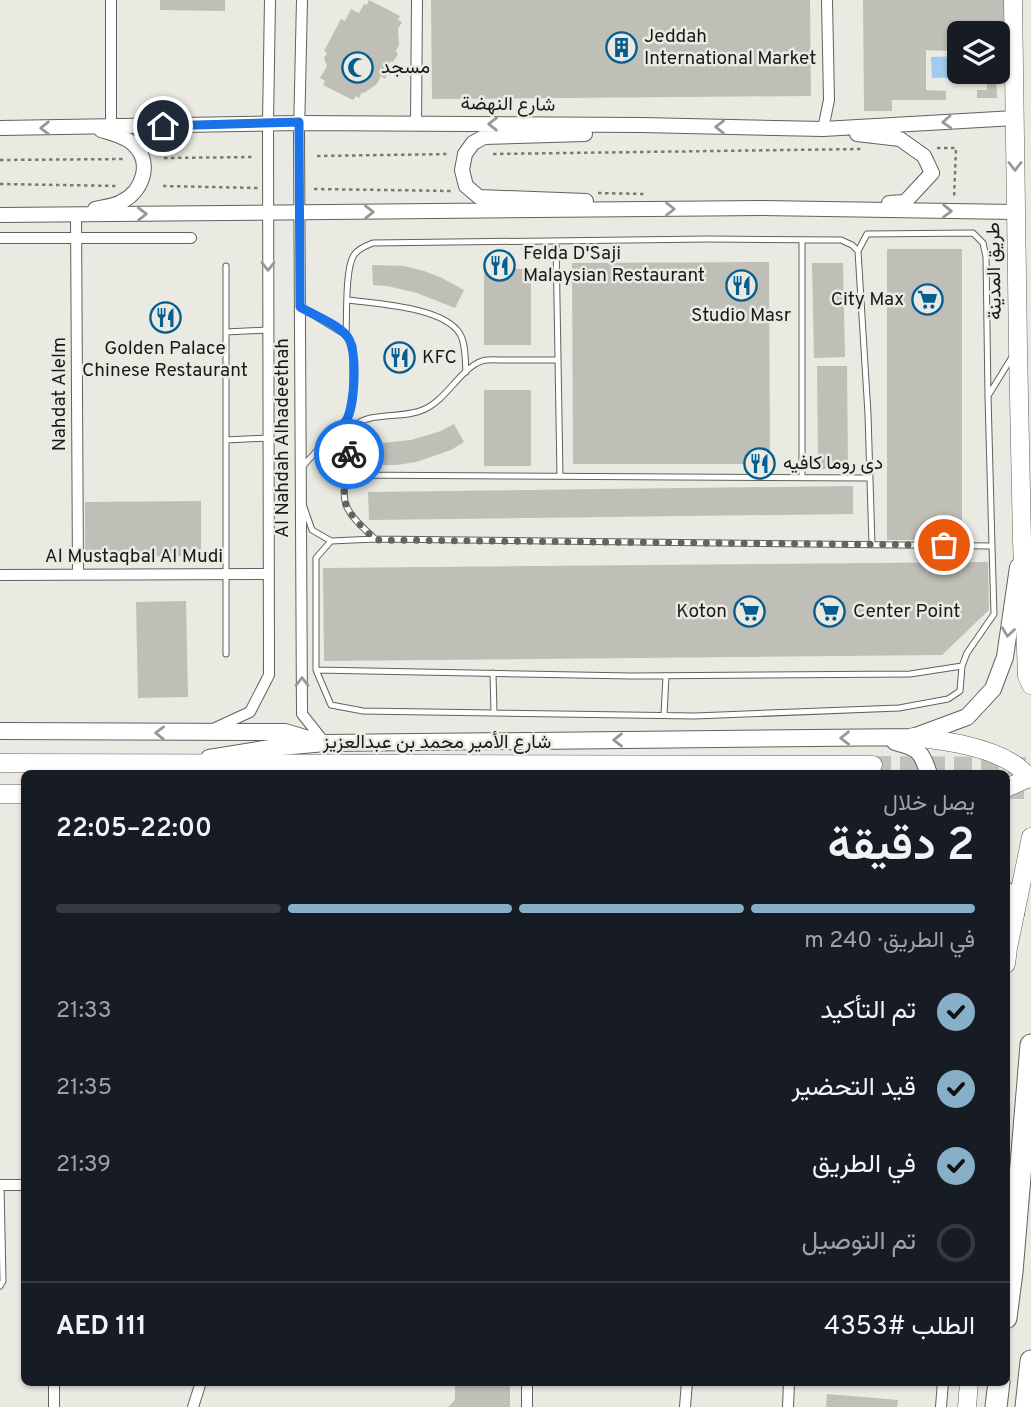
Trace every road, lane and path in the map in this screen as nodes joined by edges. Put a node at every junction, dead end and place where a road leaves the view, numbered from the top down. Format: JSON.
{"nodes":[{"id":1,"x":111,"y":0,"type":"edge"},
{"id":2,"x":270,"y":0,"type":"edge"},
{"id":3,"x":302,"y":0,"type":"edge"},
{"id":4,"x":417,"y":0,"type":"edge"},
{"id":5,"x":827,"y":0,"type":"edge"},
{"id":6,"x":1013,"y":0,"type":"edge"},
{"id":7,"x":1015,"y":118,"type":"junction"},
{"id":8,"x":299,"y":122,"type":"junction"},
{"id":9,"x":416,"y":123,"type":"junction"},
{"id":10,"x":642,"y":125,"type":"junction"},
{"id":11,"x":94,"y":127,"type":"junction"},
{"id":12,"x":111,"y":127,"type":"junction"},
{"id":13,"x":0,"y":128,"type":"edge"},
{"id":14,"x":268,"y":129,"type":"junction"},
{"id":15,"x":823,"y":129,"type":"junction"},
{"id":16,"x":861,"y":149,"type":"dead end"},
{"id":17,"x":930,"y":149,"type":"dead end"},
{"id":18,"x":460,"y":154,"type":"dead end"},
{"id":19,"x":493,"y":154,"type":"dead end"},
{"id":20,"x":317,"y":156,"type":"dead end"},
{"id":21,"x":257,"y":157,"type":"dead end"},
{"id":22,"x":164,"y":158,"type":"dead end"},
{"id":23,"x":131,"y":159,"type":"dead end"},
{"id":24,"x":0,"y":160,"type":"edge"},
{"id":25,"x":0,"y":184,"type":"edge"},
{"id":26,"x":130,"y":186,"type":"dead end"},
{"id":27,"x":163,"y":186,"type":"dead end"},
{"id":28,"x":261,"y":188,"type":"dead end"},
{"id":29,"x":314,"y":188,"type":"dead end"},
{"id":30,"x":462,"y":191,"type":"dead end"},
{"id":31,"x":955,"y":199,"type":"dead end"},
{"id":32,"x":268,"y":205,"type":"junction"},
{"id":33,"x":762,"y":208,"type":"junction"},
{"id":34,"x":643,"y":209,"type":"junction"},
{"id":35,"x":300,"y":212,"type":"junction"},
{"id":36,"x":1015,"y":212,"type":"junction"},
{"id":37,"x":76,"y":214,"type":"junction"},
{"id":38,"x":0,"y":215,"type":"edge"},
{"id":39,"x":0,"y":238,"type":"edge"},
{"id":40,"x":76,"y":238,"type":"junction"},
{"id":41,"x":191,"y":238,"type":"dead end"},
{"id":42,"x":802,"y":240,"type":"junction"},
{"id":43,"x":556,"y":241,"type":"junction"},
{"id":44,"x":858,"y":251,"type":"junction"},
{"id":45,"x":226,"y":266,"type":"dead end"},
{"id":46,"x":348,"y":300,"type":"junction"},
{"id":47,"x":300,"y":307,"type":"junction"},
{"id":48,"x":268,"y":330,"type":"junction"},
{"id":49,"x":226,"y":332,"type":"junction"},
{"id":50,"x":346,"y":335,"type":"junction"},
{"id":51,"x":1018,"y":348,"type":"junction"},
{"id":52,"x":558,"y":360,"type":"junction"},
{"id":53,"x":466,"y":372,"type":"junction"},
{"id":54,"x":988,"y":396,"type":"junction"},
{"id":55,"x":346,"y":421,"type":"junction"},
{"id":56,"x":353,"y":426,"type":"junction"},
{"id":57,"x":268,"y":438,"type":"junction"},
{"id":58,"x":226,"y":440,"type":"junction"},
{"id":59,"x":301,"y":468,"type":"junction"},
{"id":60,"x":345,"y":475,"type":"junction"},
{"id":61,"x":560,"y":476,"type":"junction"},
{"id":62,"x":802,"y":478,"type":"junction"},
{"id":63,"x":870,"y":478,"type":"junction"},
{"id":64,"x":301,"y":497,"type":"junction"},
{"id":65,"x":375,"y":540,"type":"junction"},
{"id":66,"x":1022,"y":540,"type":"junction"},
{"id":67,"x":331,"y":541,"type":"junction"},
{"id":68,"x":872,"y":545,"type":"junction"},
{"id":69,"x":992,"y":546,"type":"junction"},
{"id":70,"x":269,"y":573,"type":"junction"},
{"id":71,"x":78,"y":574,"type":"junction"},
{"id":72,"x":226,"y":574,"type":"junction"},
{"id":73,"x":0,"y":575,"type":"edge"},
{"id":74,"x":1028,"y":629,"type":"edge"},
{"id":75,"x":226,"y":654,"type":"dead end"},
{"id":76,"x":962,"y":666,"type":"junction"},
{"id":77,"x":316,"y":670,"type":"junction"},
{"id":78,"x":493,"y":673,"type":"junction"},
{"id":79,"x":666,"y":676,"type":"junction"},
{"id":80,"x":1031,"y":685,"type":"edge"},
{"id":81,"x":494,"y":713,"type":"junction"},
{"id":82,"x":664,"y":715,"type":"junction"},
{"id":83,"x":0,"y":731,"type":"edge"},
{"id":84,"x":205,"y":733,"type":"junction"},
{"id":85,"x":880,"y":737,"type":"junction"},
{"id":86,"x":914,"y":737,"type":"junction"},
{"id":87,"x":324,"y":743,"type":"junction"},
{"id":88,"x":0,"y":763,"type":"edge"},
{"id":89,"x":170,"y":764,"type":"junction"},
{"id":90,"x":873,"y":765,"type":"tunnel mouth"},
{"id":91,"x":928,"y":770,"type":"edge"},
{"id":92,"x":1030,"y":778,"type":"edge"},
{"id":93,"x":1010,"y":786,"type":"edge"},
{"id":94,"x":0,"y":794,"type":"edge"},
{"id":95,"x":21,"y":794,"type":"edge"},
{"id":96,"x":1031,"y":837,"type":"edge"},
{"id":97,"x":1031,"y":870,"type":"edge"},
{"id":98,"x":1010,"y":899,"type":"edge"},
{"id":99,"x":1016,"y":913,"type":"junction"},
{"id":100,"x":1010,"y":939,"type":"edge"},
{"id":101,"x":1031,"y":1045,"type":"edge"},
{"id":102,"x":1,"y":1185,"type":"edge"},
{"id":103,"x":21,"y":1185,"type":"edge"},
{"id":104,"x":1010,"y":1284,"type":"edge"},
{"id":105,"x":0,"y":1286,"type":"edge"},
{"id":106,"x":1031,"y":1361,"type":"edge"},
{"id":107,"x":54,"y":1386,"type":"edge"},
{"id":108,"x":200,"y":1386,"type":"edge"},
{"id":109,"x":527,"y":1386,"type":"edge"},
{"id":110,"x":687,"y":1386,"type":"edge"},
{"id":111,"x":789,"y":1386,"type":"edge"},
{"id":112,"x":943,"y":1386,"type":"edge"},
{"id":113,"x":969,"y":1386,"type":"edge"},
{"id":114,"x":999,"y":1386,"type":"edge"},
{"id":115,"x":54,"y":1407,"type":"edge"},
{"id":116,"x":194,"y":1407,"type":"edge"},
{"id":117,"x":527,"y":1407,"type":"edge"},
{"id":118,"x":685,"y":1407,"type":"edge"},
{"id":119,"x":788,"y":1407,"type":"edge"},
{"id":120,"x":941,"y":1407,"type":"edge"},
{"id":121,"x":967,"y":1407,"type":"edge"},
{"id":122,"x":996,"y":1407,"type":"edge"},
{"id":123,"x":1026,"y":1407,"type":"edge"}],
"edges":[{"from":1,"to":12,"type":"street"},
{"from":2,"to":14,"type":"street"},
{"from":3,"to":8,"type":"street","name":"Al Nahdah Alhadeethah"},
{"from":4,"to":9,"type":"street"},
{"from":5,"to":15,"type":"street"},
{"from":6,"to":7,"type":"main road","name":"طريق المدينة"},
{"from":7,"to":15,"type":"street","name":"شارع النهضة","one_way":true},
{"from":7,"to":36,"type":"main road","name":"طريق المدينة","one_way":true},
{"from":8,"to":9,"type":"street","name":"شارع النهضة"},
{"from":8,"to":14,"type":"street","name":"شارع النهضة"},
{"from":8,"to":35,"type":"street","name":"Al Nahdah Alhadeethah"},
{"from":10,"to":9,"type":"street","name":"شارع النهضة","one_way":true},
{"from":15,"to":10,"type":"street","name":"شارع النهضة","one_way":true},
{"from":10,"to":34,"type":"street"},
{"from":11,"to":12,"type":"street","name":"شارع النهضة"},
{"from":11,"to":13,"type":"street","name":"شارع النهضة","one_way":true},
{"from":11,"to":37,"type":"street"},
{"from":12,"to":14,"type":"street","name":"شارع النهضة"},
{"from":14,"to":32,"type":"street","name":"Al Nahdah Alhadeethah"},
{"from":15,"to":33,"type":"street"},
{"from":16,"to":19,"type":"path"},
{"from":17,"to":31,"type":"path"},
{"from":18,"to":20,"type":"path"},
{"from":21,"to":22,"type":"path"},
{"from":23,"to":24,"type":"path"},
{"from":25,"to":26,"type":"path"},
{"from":27,"to":28,"type":"path"},
{"from":29,"to":30,"type":"path"},
{"from":32,"to":35,"type":"street"},
{"from":37,"to":32,"type":"street","one_way":true},
{"from":32,"to":48,"type":"street","name":"Al Nahdah Alhadeethah","one_way":true},
{"from":34,"to":33,"type":"street","one_way":true},
{"from":33,"to":36,"type":"street","one_way":true},
{"from":35,"to":34,"type":"street","one_way":true},
{"from":35,"to":47,"type":"street","name":"Al Nahdah Alhadeethah"},
{"from":36,"to":51,"type":"main road","name":"طريق المدينة"},
{"from":37,"to":38,"type":"street"},
{"from":37,"to":40,"type":"street","name":"Nahdat Alelm"},
{"from":39,"to":40,"type":"street"},
{"from":40,"to":41,"type":"street"},
{"from":40,"to":71,"type":"street","name":"Nahdat Alelm"},
{"from":42,"to":43,"type":"lane"},
{"from":42,"to":44,"type":"lane"},
{"from":42,"to":62,"type":"lane"},
{"from":43,"to":46,"type":"lane"},
{"from":43,"to":52,"type":"lane"},
{"from":44,"to":54,"type":"lane"},
{"from":44,"to":63,"type":"lane"},
{"from":45,"to":49,"type":"lane"},
{"from":46,"to":50,"type":"lane"},
{"from":46,"to":53,"type":"lane"},
{"from":47,"to":50,"type":"lane"},
{"from":47,"to":59,"type":"street","name":"Al Nahdah Alhadeethah"},
{"from":48,"to":49,"type":"lane"},
{"from":48,"to":57,"type":"street","name":"Al Nahdah Alhadeethah"},
{"from":49,"to":58,"type":"lane"},
{"from":50,"to":55,"type":"lane"},
{"from":51,"to":54,"type":"lane"},
{"from":51,"to":66,"type":"main road","name":"طريق المدينة"},
{"from":52,"to":53,"type":"lane"},
{"from":52,"to":61,"type":"lane"},
{"from":53,"to":56,"type":"lane"},
{"from":54,"to":69,"type":"lane"},
{"from":55,"to":56,"type":"lane"},
{"from":55,"to":59,"type":"lane"},
{"from":56,"to":60,"type":"lane"},
{"from":57,"to":58,"type":"lane"},
{"from":57,"to":70,"type":"street","name":"Al Nahdah Alhadeethah"},
{"from":58,"to":72,"type":"lane"},
{"from":59,"to":64,"type":"street","name":"Al Nahdah Alhadeethah"},
{"from":60,"to":61,"type":"lane"},
{"from":60,"to":65,"type":"lane"},
{"from":61,"to":62,"type":"lane"},
{"from":62,"to":63,"type":"lane"},
{"from":63,"to":68,"type":"lane"},
{"from":64,"to":67,"type":"lane"},
{"from":87,"to":64,"type":"street","name":"Al Nahdah Alhadeethah","one_way":true},
{"from":65,"to":67,"type":"lane"},
{"from":65,"to":68,"type":"lane"},
{"from":66,"to":74,"type":"main road","name":"طريق المدينة"},
{"from":66,"to":86,"type":"main road","one_way":true},
{"from":67,"to":77,"type":"lane"},
{"from":68,"to":69,"type":"lane"},
{"from":69,"to":76,"type":"lane"},
{"from":70,"to":72,"type":"street","name":"Al Mustaqbal Al Mudi"},
{"from":70,"to":84,"type":"street","name":"Al Nahdah Alhadeethah"},
{"from":71,"to":72,"type":"street","name":"Al Mustaqbal Al Mudi"},
{"from":71,"to":73,"type":"street","name":"Al Mustaqbal Al Mudi"},
{"from":72,"to":75,"type":"lane"},
{"from":74,"to":80,"type":"main road","name":"طريق المدينة"},
{"from":76,"to":79,"type":"lane"},
{"from":76,"to":82,"type":"lane"},
{"from":77,"to":78,"type":"lane"},
{"from":77,"to":81,"type":"lane"},
{"from":78,"to":79,"type":"lane"},
{"from":78,"to":81,"type":"lane"},
{"from":79,"to":82,"type":"lane"},
{"from":81,"to":82,"type":"lane"},
{"from":84,"to":83,"type":"main road","one_way":true},
{"from":84,"to":87,"type":"main road"},
{"from":85,"to":86,"type":"main road"},
{"from":85,"to":87,"type":"main road","one_way":true},
{"from":85,"to":91,"type":"main road"},
{"from":86,"to":92,"type":"main road"},
{"from":87,"to":89,"type":"main road"},
{"from":88,"to":89,"type":"main road","name":"شارع الأمير محمد بن عبدالعزيز"},
{"from":89,"to":90,"type":"main road","name":"شارع الأمير محمد بن عبدالعزيز"},
{"from":92,"to":93,"type":"main road"},
{"from":94,"to":95,"type":"main road"},
{"from":96,"to":99,"type":"main road"},
{"from":97,"to":99,"type":"main road"},
{"from":98,"to":99,"type":"main road"},
{"from":99,"to":100,"type":"main road"},
{"from":101,"to":104,"type":"highway"},
{"from":102,"to":103,"type":"street"},
{"from":102,"to":105,"type":"lane"},
{"from":106,"to":123,"type":"highway"},
{"from":107,"to":115,"type":"street"},
{"from":108,"to":116,"type":"street"},
{"from":109,"to":117,"type":"street"},
{"from":110,"to":118,"type":"street"},
{"from":111,"to":119,"type":"street"},
{"from":112,"to":120,"type":"street"},
{"from":113,"to":121,"type":"main road"},
{"from":114,"to":122,"type":"highway"}]}
